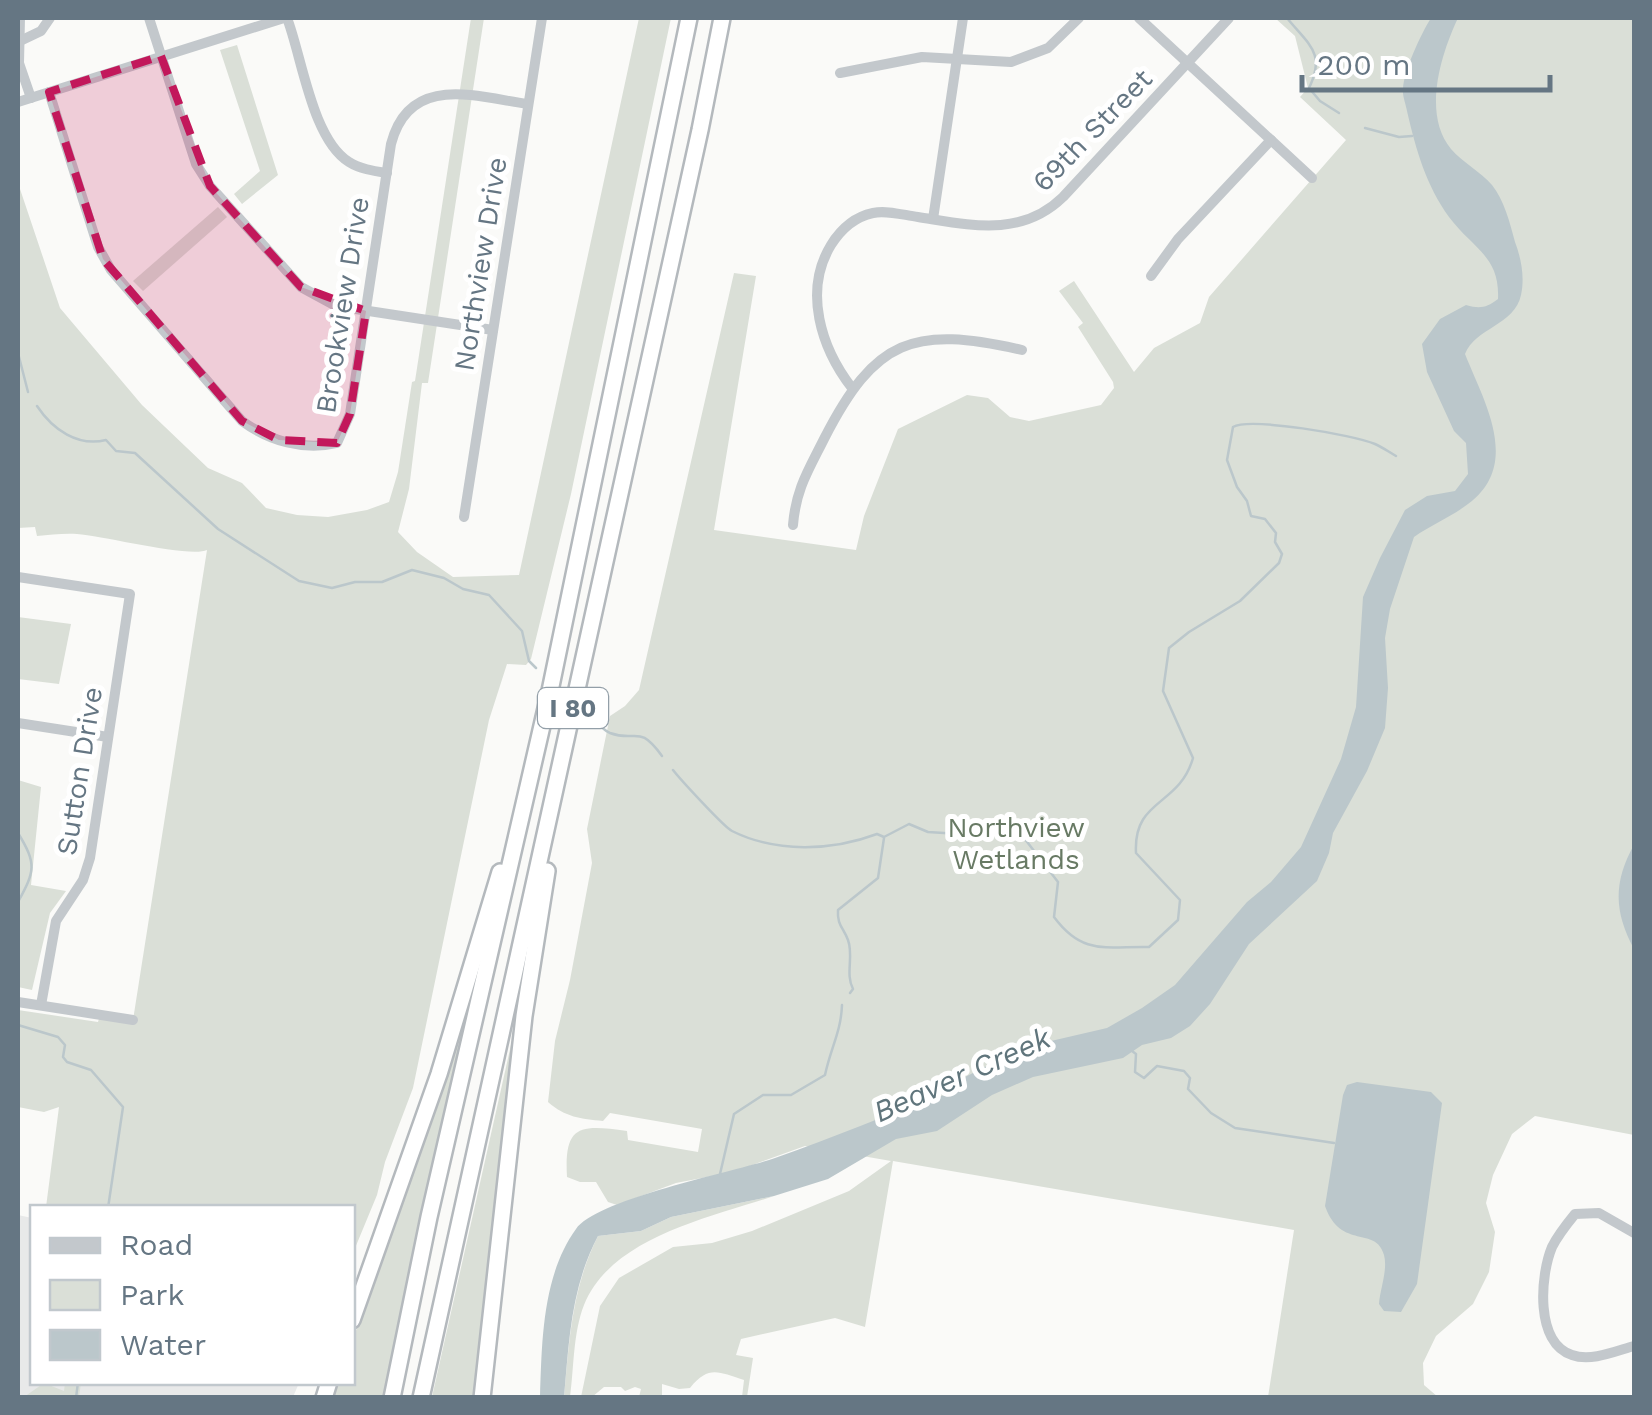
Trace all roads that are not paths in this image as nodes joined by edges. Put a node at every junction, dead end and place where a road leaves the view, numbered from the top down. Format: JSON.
{"nodes":[{"id":1,"x":20,"y":18,"type":"edge"},
{"id":2,"x":50,"y":18,"type":"edge"},
{"id":3,"x":149,"y":18,"type":"edge"},
{"id":4,"x":285,"y":18,"type":"edge"},
{"id":5,"x":542,"y":18,"type":"edge"},
{"id":6,"x":689,"y":18,"type":"edge"},
{"id":7,"x":722,"y":18,"type":"edge"},
{"id":8,"x":963,"y":18,"type":"edge"},
{"id":9,"x":1079,"y":18,"type":"edge"},
{"id":10,"x":1139,"y":18,"type":"edge"},
{"id":11,"x":1229,"y":18,"type":"edge"},
{"id":12,"x":20,"y":41,"type":"edge"},
{"id":13,"x":161,"y":56,"type":"junction"},
{"id":14,"x":957,"y":59,"type":"junction"},
{"id":15,"x":1188,"y":62,"type":"junction"},
{"id":16,"x":840,"y":73,"type":"dead end"},
{"id":17,"x":49,"y":92,"type":"junction"},
{"id":18,"x":30,"y":98,"type":"junction"},
{"id":19,"x":18,"y":102,"type":"edge"},
{"id":20,"x":527,"y":104,"type":"junction"},
{"id":21,"x":1270,"y":140,"type":"junction"},
{"id":22,"x":387,"y":173,"type":"junction"},
{"id":23,"x":1312,"y":178,"type":"dead end"},
{"id":24,"x":933,"y":219,"type":"junction"},
{"id":25,"x":1150,"y":276,"type":"dead end"},
{"id":26,"x":366,"y":311,"type":"junction"},
{"id":27,"x":493,"y":330,"type":"junction"},
{"id":28,"x":1022,"y":350,"type":"dead end"},
{"id":29,"x":852,"y":388,"type":"junction"},
{"id":30,"x":464,"y":517,"type":"dead end"},
{"id":31,"x":793,"y":525,"type":"dead end"},
{"id":32,"x":18,"y":577,"type":"edge"},
{"id":33,"x":572,"y":713,"type":"junction"},
{"id":34,"x":18,"y":723,"type":"edge"},
{"id":35,"x":108,"y":737,"type":"junction"},
{"id":36,"x":522,"y":818,"type":"junction"},
{"id":37,"x":18,"y":1002,"type":"edge"},
{"id":38,"x":41,"y":1005,"type":"junction"},
{"id":39,"x":133,"y":1020,"type":"dead end"},
{"id":40,"x":1634,"y":1233,"type":"edge"},
{"id":41,"x":355,"y":1312,"type":"edge"},
{"id":42,"x":1634,"y":1346,"type":"edge"},
{"id":43,"x":392,"y":1398,"type":"edge"},
{"id":44,"x":421,"y":1398,"type":"edge"},
{"id":45,"x":482,"y":1398,"type":"edge"}],
"edges":[{"from":1,"to":12,"type":"street"},
{"from":2,"to":12,"type":"street"},
{"from":3,"to":13,"type":"street"},
{"from":4,"to":13,"type":"street"},
{"from":4,"to":22,"type":"street","name":"Brookview Drive"},
{"from":5,"to":20,"type":"street","name":"Northview Drive"},
{"from":6,"to":36,"type":"highway","number":"I 80"},
{"from":7,"to":33,"type":"highway","number":"I 80"},
{"from":8,"to":14,"type":"street"},
{"from":9,"to":14,"type":"street"},
{"from":10,"to":15,"type":"street"},
{"from":11,"to":15,"type":"street","name":"69th Street"},
{"from":12,"to":18,"type":"street"},
{"from":13,"to":17,"type":"street"},
{"from":13,"to":26,"type":"street"},
{"from":14,"to":16,"type":"street"},
{"from":14,"to":24,"type":"street"},
{"from":15,"to":21,"type":"street"},
{"from":15,"to":24,"type":"street","name":"69th Street"},
{"from":17,"to":18,"type":"street"},
{"from":17,"to":26,"type":"street","name":"Brookview Drive"},
{"from":18,"to":19,"type":"street"},
{"from":20,"to":22,"type":"street","name":"Brookview Drive"},
{"from":20,"to":27,"type":"street","name":"Northview Drive"},
{"from":21,"to":23,"type":"street"},
{"from":21,"to":25,"type":"street"},
{"from":22,"to":26,"type":"street","name":"Brookview Drive"},
{"from":24,"to":29,"type":"street","name":"69th Street"},
{"from":26,"to":27,"type":"street"},
{"from":27,"to":30,"type":"street","name":"Northview Drive"},
{"from":28,"to":29,"type":"street"},
{"from":29,"to":31,"type":"street"},
{"from":32,"to":35,"type":"street","name":"Sutton Drive"},
{"from":33,"to":44,"type":"highway","number":"I 80"},
{"from":33,"to":45,"type":"highway"},
{"from":34,"to":35,"type":"street"},
{"from":35,"to":38,"type":"street","name":"Sutton Drive"},
{"from":36,"to":41,"type":"highway"},
{"from":36,"to":43,"type":"highway","number":"I 80"},
{"from":37,"to":38,"type":"street"},
{"from":38,"to":39,"type":"street"},
{"from":40,"to":42,"type":"street"}]}
